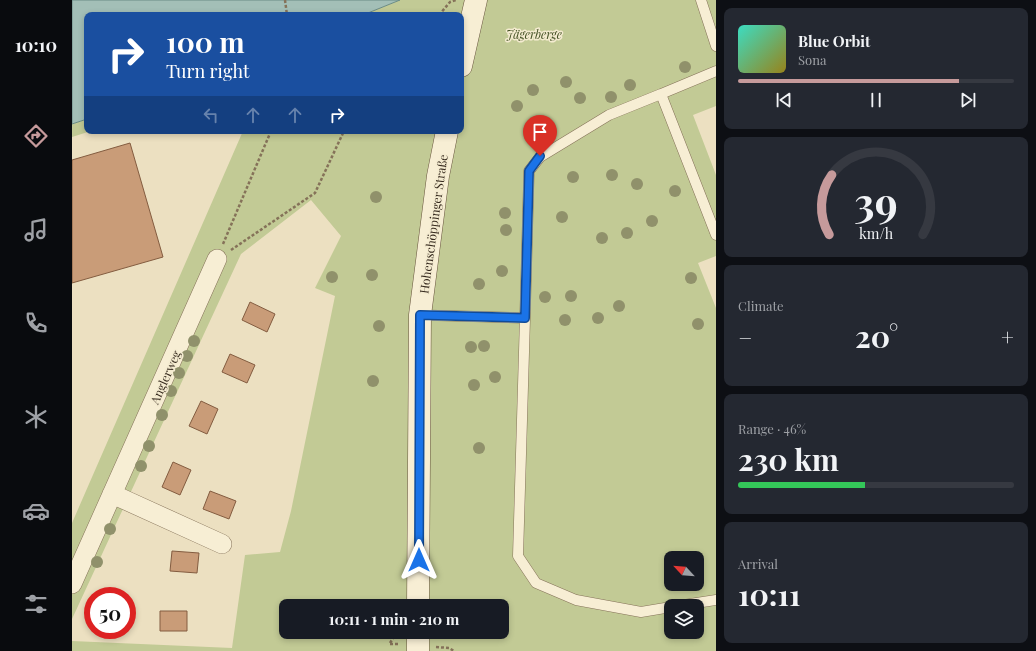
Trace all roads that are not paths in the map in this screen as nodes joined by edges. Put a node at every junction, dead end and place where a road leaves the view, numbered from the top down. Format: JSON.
{"nodes":[{"id":1,"x":701,"y":0,"type":"edge"},
{"id":2,"x":474,"y":9,"type":"edge"},
{"id":3,"x":716,"y":46,"type":"edge"},
{"id":4,"x":464,"y":53,"type":"edge"},
{"id":5,"x":716,"y":71,"type":"edge"},
{"id":6,"x":662,"y":94,"type":"junction"},
{"id":7,"x":446,"y":134,"type":"edge"},
{"id":8,"x":716,"y":235,"type":"edge"},
{"id":9,"x":217,"y":259,"type":"road end"},
{"id":10,"x":420,"y":315,"type":"junction"},
{"id":11,"x":525,"y":318,"type":"junction"},
{"id":12,"x":112,"y":494,"type":"junction"},
{"id":13,"x":222,"y":544,"type":"dead end"},
{"id":14,"x":72,"y":584,"type":"edge"},
{"id":15,"x":418,"y":599,"type":"edge"},
{"id":16,"x":716,"y":600,"type":"edge"},
{"id":17,"x":704,"y":602,"type":"edge"},
{"id":18,"x":664,"y":608,"type":"edge"},
{"id":19,"x":418,"y":639,"type":"edge"},
{"id":20,"x":418,"y":651,"type":"edge"}],
"edges":[{"from":1,"to":3,"type":"lane"},
{"from":2,"to":4,"type":"main road"},
{"from":5,"to":6,"type":"lane"},
{"from":6,"to":8,"type":"lane"},
{"from":6,"to":11,"type":"lane"},
{"from":7,"to":10,"type":"main road","name":"Hohenschöppinger Straße"},
{"from":9,"to":12,"type":"street","name":"Anglerweg"},
{"from":10,"to":11,"type":"lane"},
{"from":10,"to":15,"type":"main road","name":"Hohenschöppinger Straße"},
{"from":11,"to":18,"type":"lane"},
{"from":12,"to":13,"type":"street"},
{"from":12,"to":14,"type":"street","name":"Anglerweg"},
{"from":16,"to":17,"type":"lane"},
{"from":19,"to":20,"type":"main road"}]}
